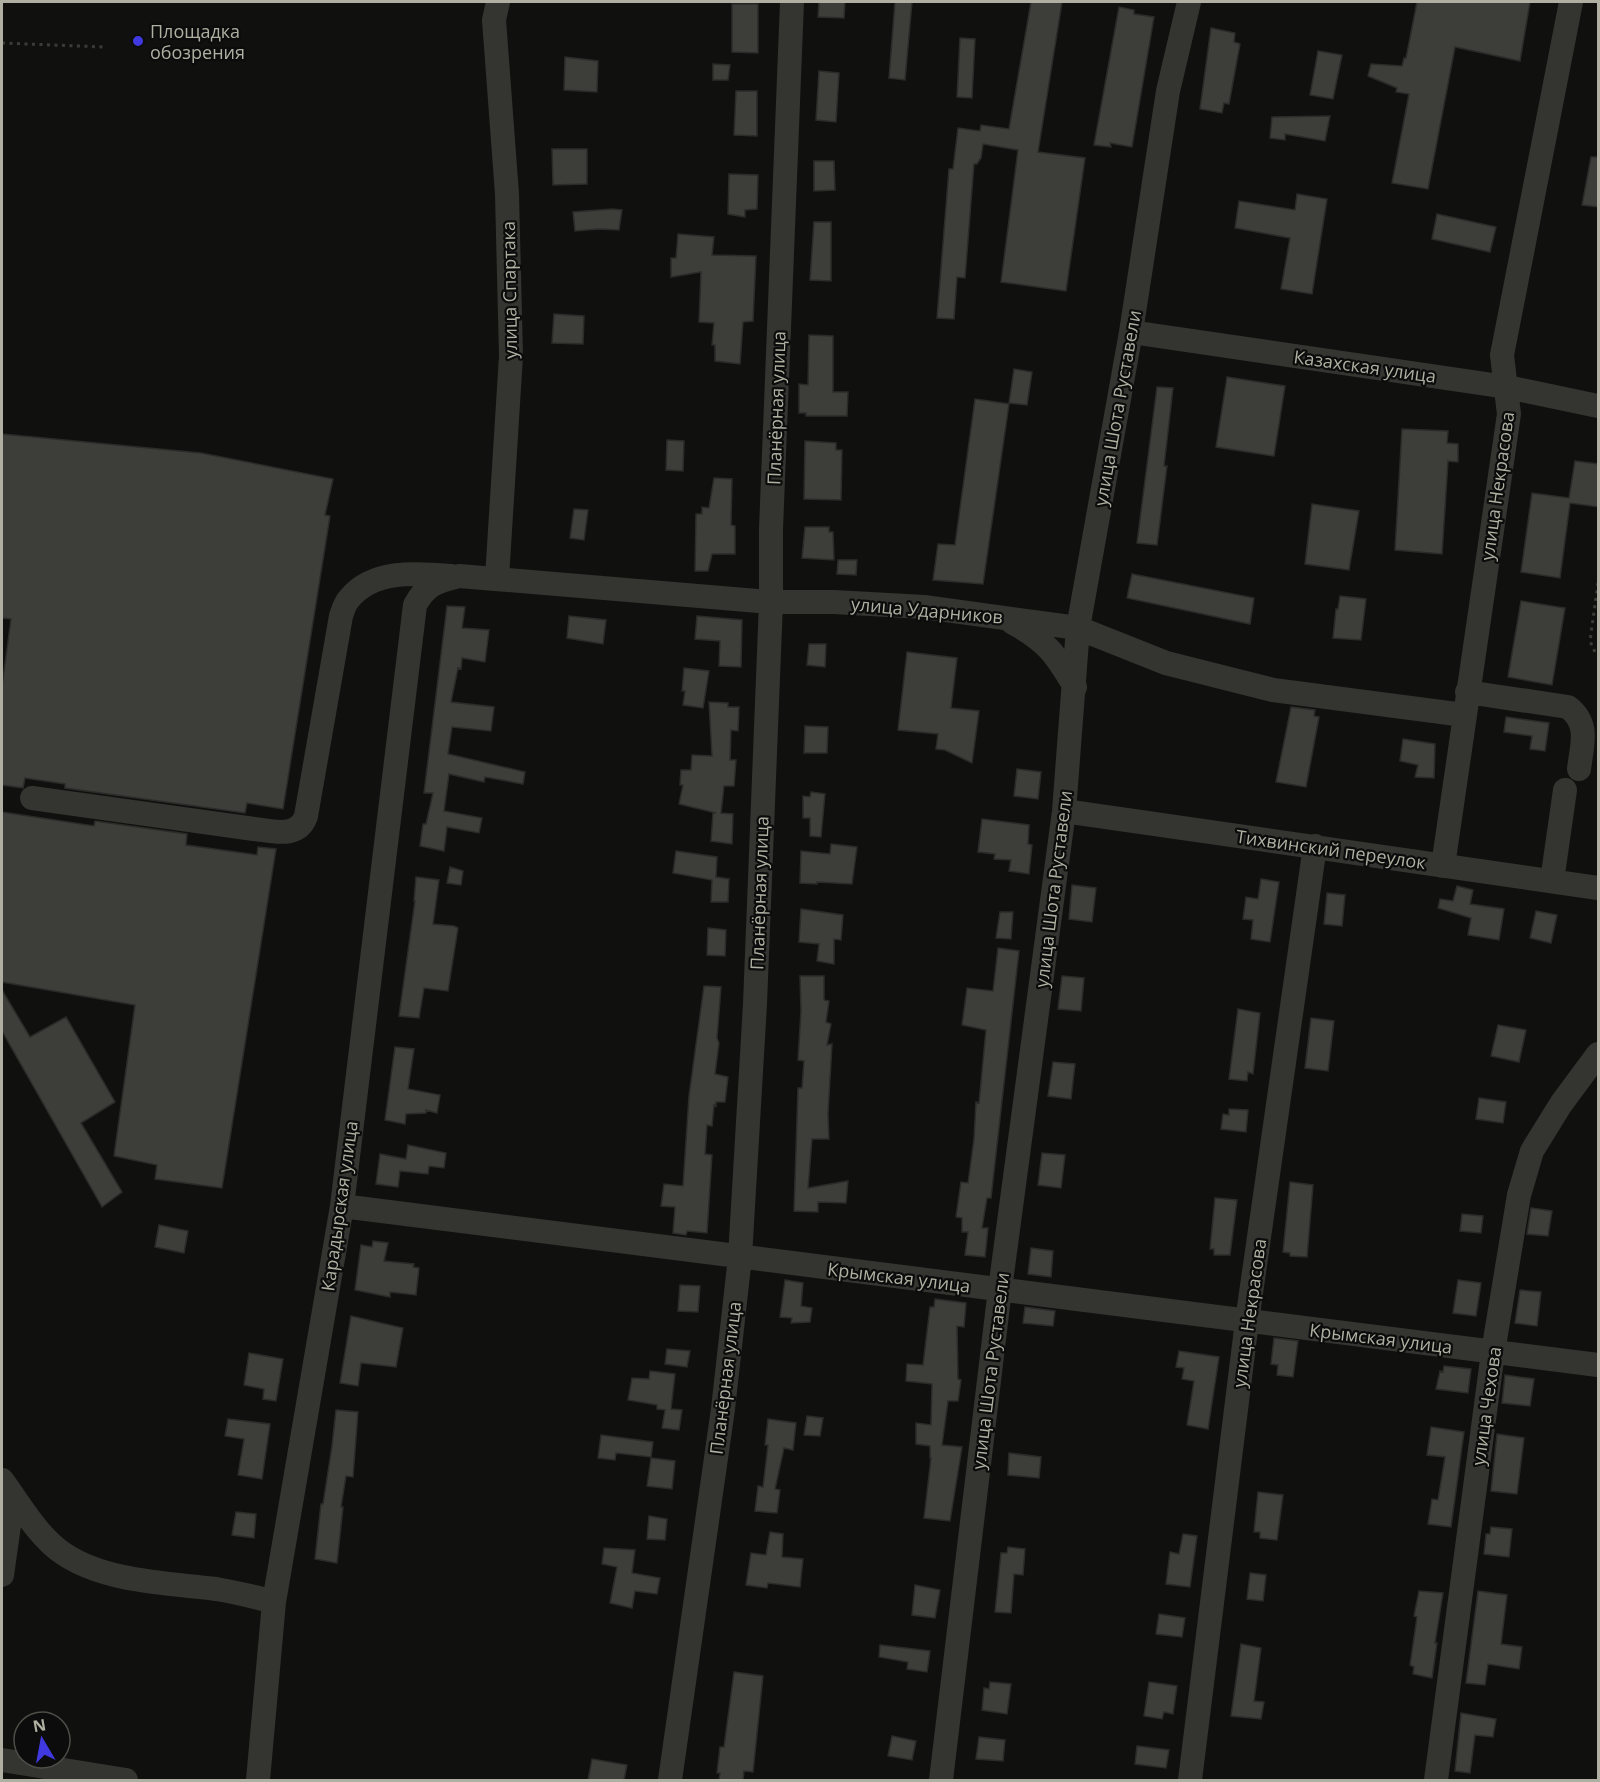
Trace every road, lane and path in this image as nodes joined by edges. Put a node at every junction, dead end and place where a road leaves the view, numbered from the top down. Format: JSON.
{"nodes":[{"id":1,"x":498,"y":2,"type":"edge"},
{"id":2,"x":792,"y":2,"type":"edge"},
{"id":3,"x":1189,"y":2,"type":"edge"},
{"id":4,"x":1571,"y":2,"type":"edge"},
{"id":5,"x":2,"y":43,"type":"edge"},
{"id":6,"x":104,"y":46,"type":"dead end"},
{"id":7,"x":1131,"y":332,"type":"junction"},
{"id":8,"x":1507,"y":387,"type":"junction"},
{"id":9,"x":1599,"y":406,"type":"edge"},
{"id":10,"x":459,"y":576,"type":"junction"},
{"id":11,"x":498,"y":578,"type":"junction"},
{"id":12,"x":1599,"y":583,"type":"edge"},
{"id":13,"x":771,"y":602,"type":"junction"},
{"id":14,"x":1003,"y":617,"type":"junction"},
{"id":15,"x":1078,"y":628,"type":"junction"},
{"id":16,"x":412,"y":630,"type":"joint"},
{"id":17,"x":1599,"y":654,"type":"edge"},
{"id":18,"x":1075,"y":687,"type":"junction"},
{"id":19,"x":1465,"y":704,"type":"junction"},
{"id":20,"x":1578,"y":769,"type":"dead end"},
{"id":21,"x":1565,"y":790,"type":"dead end"},
{"id":22,"x":32,"y":798,"type":"dead end"},
{"id":23,"x":1064,"y":811,"type":"junction"},
{"id":24,"x":1315,"y":846,"type":"junction"},
{"id":25,"x":1443,"y":866,"type":"junction"},
{"id":26,"x":1552,"y":881,"type":"junction"},
{"id":27,"x":1599,"y":888,"type":"edge"},
{"id":28,"x":1599,"y":1054,"type":"edge"},
{"id":29,"x":342,"y":1206,"type":"junction"},
{"id":30,"x":740,"y":1257,"type":"junction"},
{"id":31,"x":1000,"y":1289,"type":"junction"},
{"id":32,"x":1247,"y":1321,"type":"junction"},
{"id":33,"x":1493,"y":1352,"type":"junction"},
{"id":34,"x":1599,"y":1365,"type":"edge"},
{"id":35,"x":2,"y":1481,"type":"edge"},
{"id":36,"x":2,"y":1575,"type":"edge"},
{"id":37,"x":274,"y":1602,"type":"junction"},
{"id":38,"x":2,"y":1760,"type":"edge"},
{"id":39,"x":126,"y":1780,"type":"edge"},
{"id":40,"x":258,"y":1780,"type":"edge"},
{"id":41,"x":670,"y":1780,"type":"edge"},
{"id":42,"x":940,"y":1780,"type":"edge"},
{"id":43,"x":1190,"y":1780,"type":"edge"},
{"id":44,"x":1437,"y":1780,"type":"edge"}],
"edges":[{"from":1,"to":11,"type":"street","name":"улица Спартака"},
{"from":2,"to":13,"type":"street","name":"Планёрная улица"},
{"from":3,"to":7,"type":"street","name":"улица Шота Руставели"},
{"from":4,"to":8,"type":"street","name":"улица Некрасова"},
{"from":5,"to":6,"type":"path"},
{"from":7,"to":8,"type":"street","name":"Казахская улица"},
{"from":7,"to":15,"type":"street","name":"улица Шота Руставели"},
{"from":8,"to":9,"type":"street","name":"Казахская улица"},
{"from":8,"to":19,"type":"street","name":"улица Некрасова"},
{"from":10,"to":11,"type":"street","name":"улица Ударников"},
{"from":10,"to":16,"type":"street","name":"улица Ударников"},
{"from":10,"to":22,"type":"street"},
{"from":11,"to":13,"type":"street","name":"улица Ударников"},
{"from":12,"to":17,"type":"path"},
{"from":13,"to":14,"type":"street","name":"улица Ударников"},
{"from":13,"to":30,"type":"street","name":"Планёрная улица"},
{"from":14,"to":15,"type":"street","name":"улица Ударников"},
{"from":14,"to":18,"type":"street"},
{"from":15,"to":18,"type":"street","name":"улица Шота Руставели"},
{"from":15,"to":19,"type":"street","name":"улица Ударников"},
{"from":16,"to":29,"type":"street","name":"Карадырская улица"},
{"from":18,"to":23,"type":"street","name":"улица Шота Руставели"},
{"from":19,"to":20,"type":"street","name":"улица Ударников"},
{"from":19,"to":25,"type":"street","name":"улица Некрасова"},
{"from":21,"to":26,"type":"street"},
{"from":23,"to":24,"type":"street","name":"Тихвинский переулок"},
{"from":23,"to":31,"type":"street","name":"улица Шота Руставели"},
{"from":24,"to":25,"type":"street","name":"Тихвинский переулок"},
{"from":24,"to":32,"type":"street","name":"улица Некрасова"},
{"from":25,"to":26,"type":"street","name":"Тихвинский переулок"},
{"from":26,"to":27,"type":"street","name":"Тихвинский переулок"},
{"from":28,"to":33,"type":"street","name":"улица Чехова"},
{"from":29,"to":30,"type":"street","name":"Крымская улица"},
{"from":29,"to":37,"type":"street","name":"Карадырская улица"},
{"from":30,"to":31,"type":"street","name":"Крымская улица"},
{"from":30,"to":41,"type":"street","name":"Планёрная улица"},
{"from":31,"to":32,"type":"street","name":"Крымская улица"},
{"from":31,"to":42,"type":"street","name":"улица Шота Руставели"},
{"from":32,"to":33,"type":"street","name":"Крымская улица"},
{"from":32,"to":43,"type":"street","name":"улица Некрасова"},
{"from":33,"to":34,"type":"street","name":"Крымская улица"},
{"from":33,"to":44,"type":"street","name":"улица Чехова"},
{"from":35,"to":36,"type":"street"},
{"from":35,"to":37,"type":"street"},
{"from":37,"to":40,"type":"street","name":"Карадырская улица"},
{"from":38,"to":39,"type":"street"}]}
